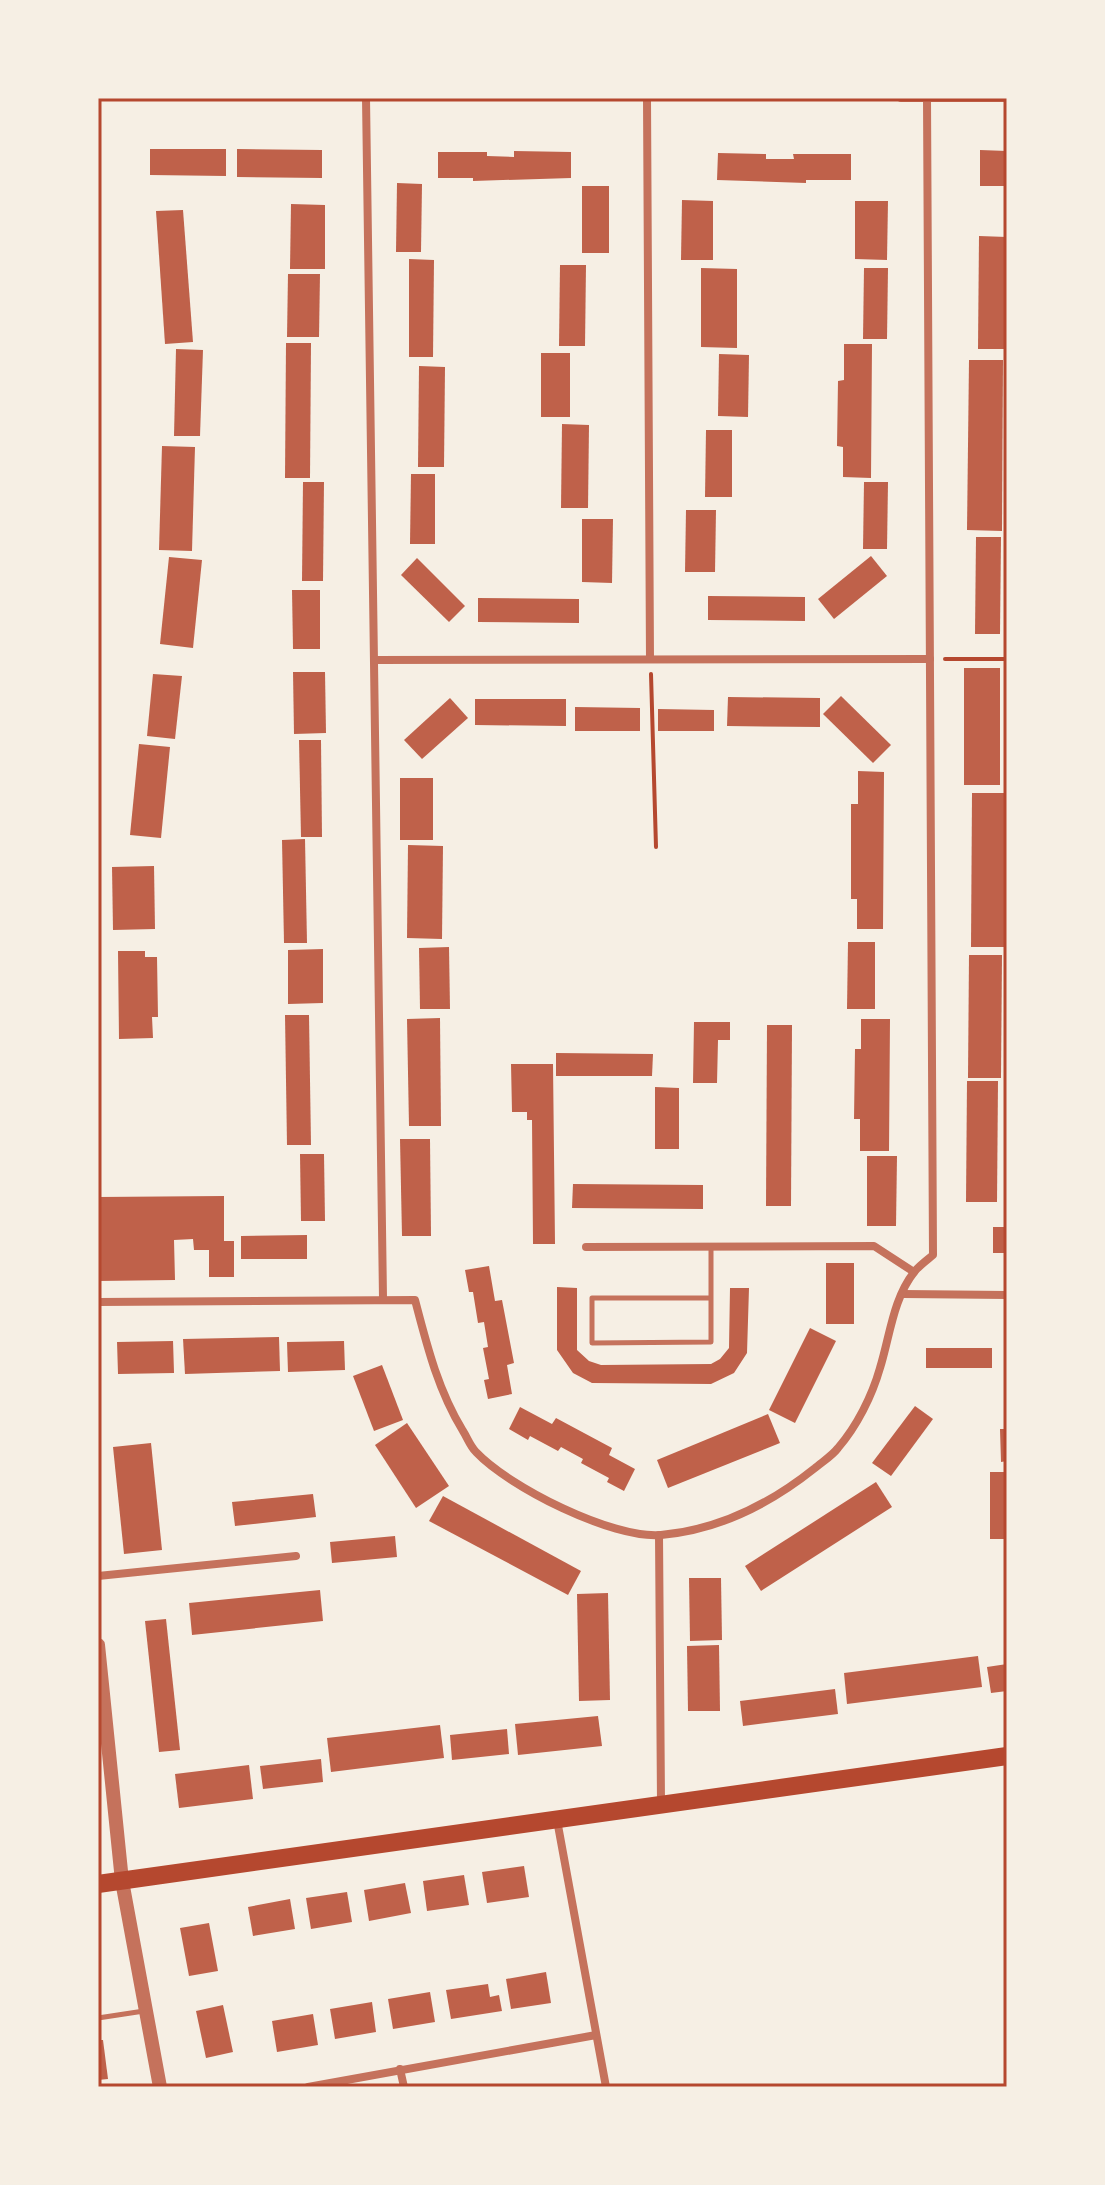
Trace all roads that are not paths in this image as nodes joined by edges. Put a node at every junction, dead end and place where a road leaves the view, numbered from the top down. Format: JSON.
{"nodes":[{"id":1,"x":366,"y":98,"type":"edge"},
{"id":2,"x":647,"y":98,"type":"edge"},
{"id":3,"x":901,"y":98,"type":"edge"},
{"id":4,"x":927,"y":98,"type":"edge"},
{"id":5,"x":1007,"y":98,"type":"edge"},
{"id":6,"x":650,"y":659,"type":"junction"},
{"id":7,"x":930,"y":659,"type":"junction"},
{"id":8,"x":374,"y":660,"type":"junction"},
{"id":9,"x":586,"y":1247,"type":"dead end"},
{"id":10,"x":711,"y":1247,"type":"junction"},
{"id":11,"x":914,"y":1272,"type":"junction"},
{"id":12,"x":903,"y":1294,"type":"junction"},
{"id":13,"x":1007,"y":1295,"type":"edge"},
{"id":14,"x":383,"y":1298,"type":"junction"},
{"id":15,"x":711,"y":1298,"type":"junction"},
{"id":16,"x":98,"y":1302,"type":"edge"},
{"id":17,"x":659,"y":1535,"type":"junction"},
{"id":18,"x":296,"y":1556,"type":"dead end"},
{"id":19,"x":98,"y":1576,"type":"edge"},
{"id":20,"x":98,"y":1645,"type":"edge"},
{"id":21,"x":1007,"y":1756,"type":"edge"},
{"id":22,"x":661,"y":1803,"type":"junction"},
{"id":23,"x":556,"y":1819,"type":"junction"},
{"id":24,"x":122,"y":1881,"type":"junction"},
{"id":25,"x":98,"y":1884,"type":"edge"},
{"id":26,"x":144,"y":2011,"type":"junction"},
{"id":27,"x":98,"y":2018,"type":"edge"},
{"id":28,"x":596,"y":2035,"type":"junction"},
{"id":29,"x":400,"y":2069,"type":"junction"},
{"id":30,"x":160,"y":2087,"type":"edge"},
{"id":31,"x":308,"y":2087,"type":"edge"},
{"id":32,"x":404,"y":2087,"type":"edge"},
{"id":33,"x":606,"y":2087,"type":"edge"}],
"edges":[{"from":1,"to":8,"type":"street"},
{"from":2,"to":6,"type":"street"},
{"from":3,"to":4,"type":"street"},
{"from":4,"to":5,"type":"street"},
{"from":4,"to":7,"type":"street"},
{"from":6,"to":7,"type":"street"},
{"from":6,"to":8,"type":"street"},
{"from":7,"to":11,"type":"street"},
{"from":8,"to":14,"type":"street"},
{"from":9,"to":10,"type":"street"},
{"from":10,"to":11,"type":"street"},
{"from":10,"to":15,"type":"lane"},
{"from":11,"to":12,"type":"street"},
{"from":12,"to":13,"type":"street"},
{"from":12,"to":17,"type":"street"},
{"from":14,"to":16,"type":"street"},
{"from":14,"to":17,"type":"street"},
{"from":15,"to":15,"type":"lane"},
{"from":17,"to":22,"type":"street"},
{"from":18,"to":19,"type":"street"},
{"from":20,"to":24,"type":"street"},
{"from":21,"to":22,"type":"main road"},
{"from":22,"to":23,"type":"main road"},
{"from":23,"to":24,"type":"main road"},
{"from":23,"to":28,"type":"street"},
{"from":24,"to":25,"type":"main road"},
{"from":24,"to":26,"type":"street"},
{"from":26,"to":27,"type":"lane"},
{"from":26,"to":30,"type":"street"},
{"from":28,"to":29,"type":"street"},
{"from":28,"to":33,"type":"street"},
{"from":29,"to":31,"type":"street"},
{"from":29,"to":32,"type":"street"}]}
